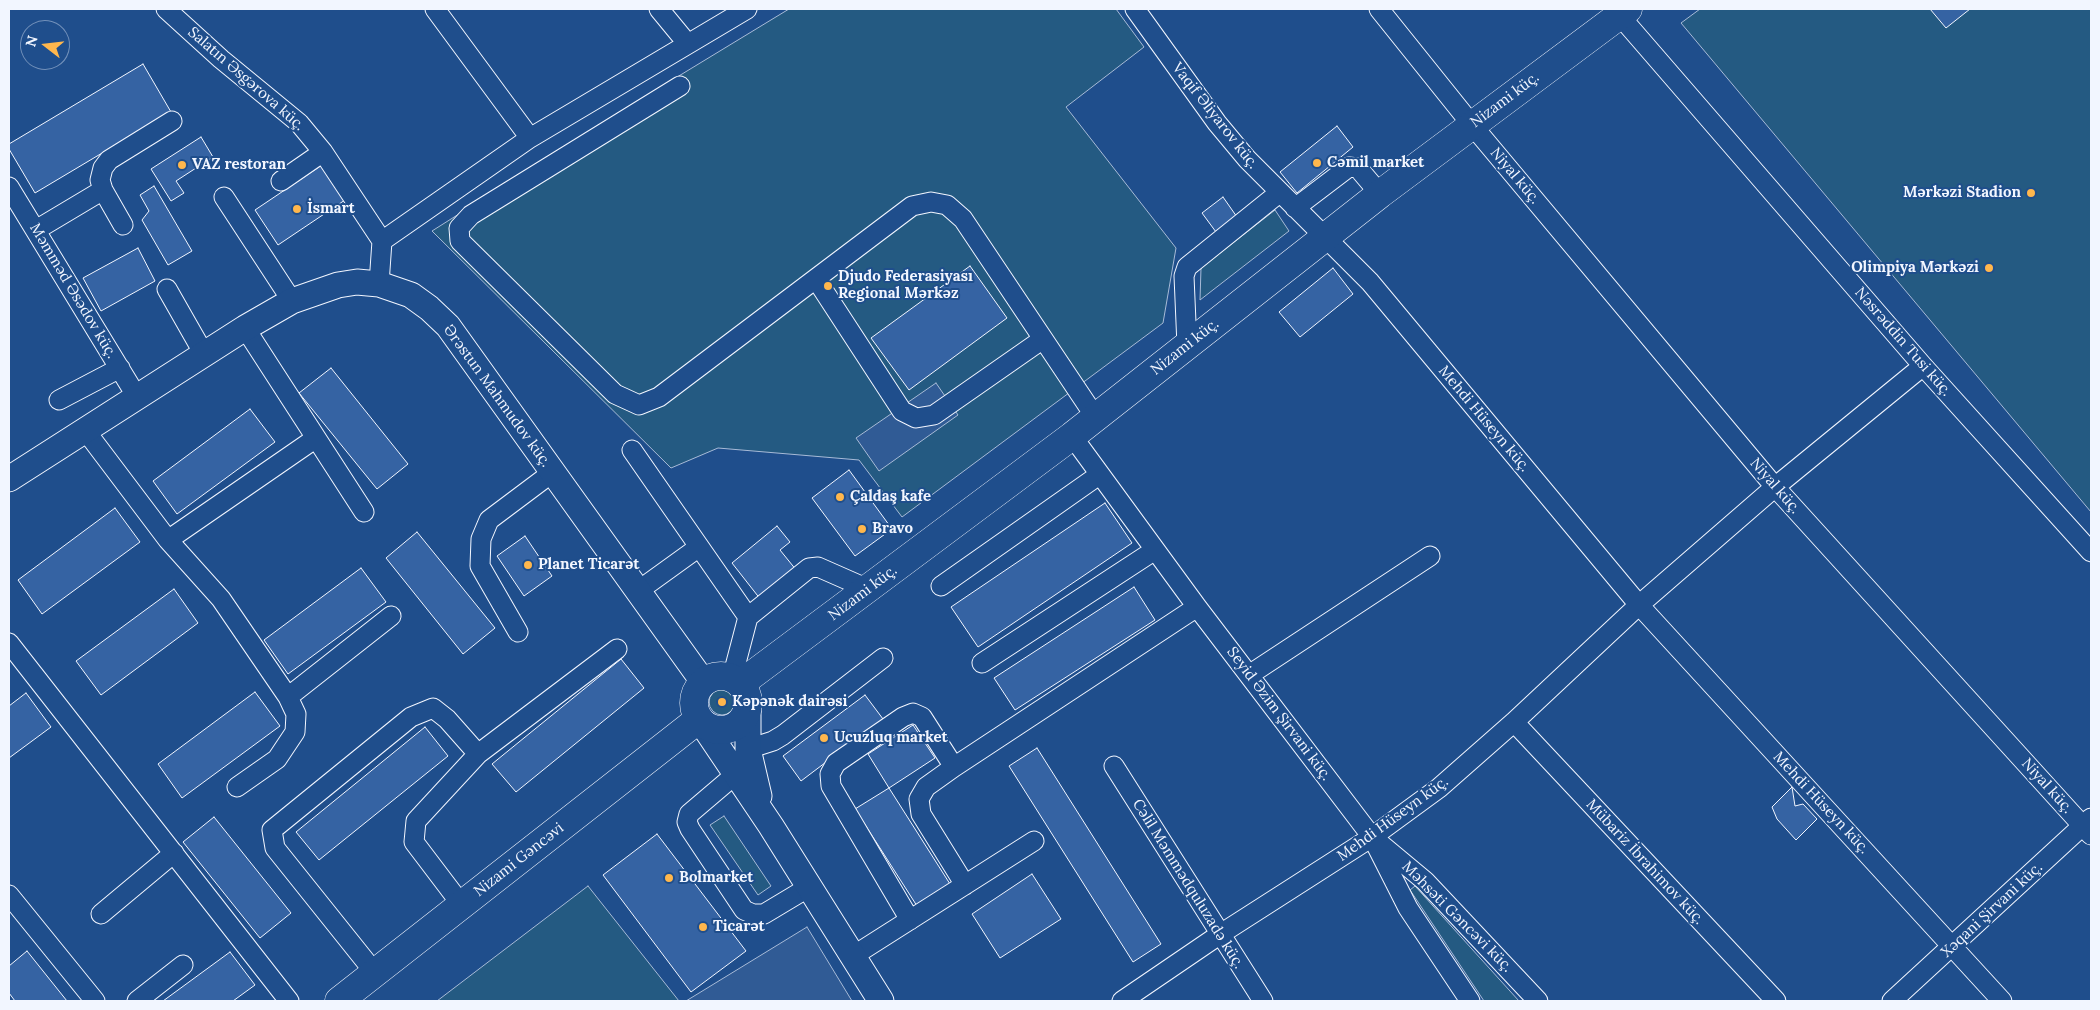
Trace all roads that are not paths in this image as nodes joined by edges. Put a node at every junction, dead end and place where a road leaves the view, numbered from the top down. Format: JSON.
{"nodes":[{"id":1,"x":166,"y":9,"type":"edge"},
{"id":2,"x":435,"y":9,"type":"edge"},
{"id":3,"x":659,"y":9,"type":"edge"},
{"id":4,"x":747,"y":9,"type":"edge"},
{"id":5,"x":1135,"y":9,"type":"edge"},
{"id":6,"x":1380,"y":9,"type":"edge"},
{"id":7,"x":1620,"y":11,"type":"edge"},
{"id":8,"x":687,"y":43,"type":"junction"},
{"id":9,"x":680,"y":86,"type":"dead end"},
{"id":10,"x":172,"y":121,"type":"dead end"},
{"id":11,"x":1472,"y":125,"type":"junction"},
{"id":12,"x":530,"y":138,"type":"junction"},
{"id":13,"x":323,"y":152,"type":"junction"},
{"id":14,"x":282,"y":181,"type":"dead end"},
{"id":15,"x":9,"y":187,"type":"edge"},
{"id":16,"x":103,"y":190,"type":"junction"},
{"id":17,"x":1279,"y":193,"type":"junction"},
{"id":18,"x":1380,"y":194,"type":"junction"},
{"id":19,"x":224,"y":197,"type":"dead end"},
{"id":20,"x":1295,"y":208,"type":"junction"},
{"id":21,"x":123,"y":225,"type":"dead end"},
{"id":22,"x":36,"y":230,"type":"junction"},
{"id":23,"x":1324,"y":237,"type":"junction"},
{"id":24,"x":382,"y":241,"type":"junction"},
{"id":25,"x":816,"y":279,"type":"junction"},
{"id":26,"x":379,"y":284,"type":"junction"},
{"id":27,"x":167,"y":288,"type":"dead end"},
{"id":28,"x":292,"y":301,"type":"junction"},
{"id":29,"x":245,"y":328,"type":"junction"},
{"id":30,"x":1043,"y":339,"type":"junction"},
{"id":31,"x":1187,"y":346,"type":"junction"},
{"id":32,"x":204,"y":354,"type":"junction"},
{"id":33,"x":1923,"y":366,"type":"junction"},
{"id":34,"x":120,"y":368,"type":"junction"},
{"id":35,"x":137,"y":396,"type":"junction"},
{"id":36,"x":59,"y":400,"type":"dead end"},
{"id":37,"x":1096,"y":418,"type":"junction"},
{"id":38,"x":85,"y":430,"type":"junction"},
{"id":39,"x":1072,"y":436,"type":"junction"},
{"id":40,"x":316,"y":438,"type":"junction"},
{"id":41,"x":632,"y":450,"type":"dead end"},
{"id":42,"x":553,"y":472,"type":"junction"},
{"id":43,"x":1098,"y":475,"type":"junction"},
{"id":44,"x":9,"y":479,"type":"edge"},
{"id":45,"x":1775,"y":488,"type":"junction"},
{"id":46,"x":364,"y":512,"type":"dead end"},
{"id":47,"x":168,"y":540,"type":"junction"},
{"id":48,"x":699,"y":547,"type":"junction"},
{"id":49,"x":1155,"y":550,"type":"junction"},
{"id":50,"x":2091,"y":551,"type":"edge"},
{"id":51,"x":1430,"y":556,"type":"dead end"},
{"id":52,"x":941,"y":586,"type":"dead end"},
{"id":53,"x":868,"y":588,"type":"junction"},
{"id":54,"x":638,"y":591,"type":"junction"},
{"id":55,"x":1639,"y":605,"type":"junction"},
{"id":56,"x":1197,"y":607,"type":"junction"},
{"id":57,"x":391,"y":616,"type":"dead end"},
{"id":58,"x":748,"y":617,"type":"junction"},
{"id":59,"x":518,"y":632,"type":"dead end"},
{"id":60,"x":9,"y":642,"type":"edge"},
{"id":61,"x":617,"y":649,"type":"dead end"},
{"id":62,"x":883,"y":658,"type":"dead end"},
{"id":63,"x":982,"y":663,"type":"dead end"},
{"id":64,"x":1249,"y":675,"type":"junction"},
{"id":65,"x":704,"y":683,"type":"junction"},
{"id":66,"x":740,"y":688,"type":"junction"},
{"id":67,"x":288,"y":697,"type":"junction"},
{"id":68,"x":699,"y":719,"type":"junction"},
{"id":69,"x":1514,"y":722,"type":"junction"},
{"id":70,"x":748,"y":749,"type":"junction"},
{"id":71,"x":478,"y":754,"type":"junction"},
{"id":72,"x":1114,"y":766,"type":"dead end"},
{"id":73,"x":954,"y":767,"type":"junction"},
{"id":74,"x":736,"y":774,"type":"junction"},
{"id":75,"x":238,"y":787,"type":"dead end"},
{"id":76,"x":771,"y":826,"type":"junction"},
{"id":77,"x":2088,"y":827,"type":"edge"},
{"id":78,"x":1372,"y":837,"type":"junction"},
{"id":79,"x":1034,"y":841,"type":"dead end"},
{"id":80,"x":174,"y":853,"type":"junction"},
{"id":81,"x":965,"y":885,"type":"junction"},
{"id":82,"x":809,"y":887,"type":"junction"},
{"id":83,"x":9,"y":895,"type":"edge"},
{"id":84,"x":462,"y":904,"type":"junction"},
{"id":85,"x":101,"y":914,"type":"dead end"},
{"id":86,"x":910,"y":920,"type":"junction"},
{"id":87,"x":1219,"y":935,"type":"junction"},
{"id":88,"x":1952,"y":947,"type":"junction"},
{"id":89,"x":853,"y":956,"type":"junction"},
{"id":90,"x":183,"y":965,"type":"dead end"},
{"id":91,"x":376,"y":973,"type":"junction"},
{"id":92,"x":95,"y":1001,"type":"edge"},
{"id":93,"x":137,"y":1001,"type":"edge"},
{"id":94,"x":289,"y":1001,"type":"edge"},
{"id":95,"x":339,"y":1001,"type":"edge"},
{"id":96,"x":881,"y":1001,"type":"edge"},
{"id":97,"x":1122,"y":1001,"type":"edge"},
{"id":98,"x":1263,"y":1001,"type":"edge"},
{"id":99,"x":1470,"y":1001,"type":"edge"},
{"id":100,"x":1538,"y":1001,"type":"edge"},
{"id":101,"x":1776,"y":1001,"type":"edge"},
{"id":102,"x":1892,"y":1001,"type":"edge"},
{"id":103,"x":2002,"y":1001,"type":"edge"}],
"edges":[{"from":1,"to":13,"type":"street","name":"Salatın Əsgərova küç."},
{"from":2,"to":12,"type":"street"},
{"from":3,"to":8,"type":"street"},
{"from":4,"to":8,"type":"street"},
{"from":5,"to":17,"type":"street","name":"Vaqif Əliyarov küç."},
{"from":6,"to":11,"type":"street","name":"Niyal küç."},
{"from":7,"to":11,"type":"highway","name":"Nizami küç."},
{"from":7,"to":33,"type":"street","name":"Nəsrəddin Tusi küç."},
{"from":8,"to":12,"type":"street"},
{"from":9,"to":25,"type":"street"},
{"from":10,"to":16,"type":"street"},
{"from":11,"to":18,"type":"highway","name":"Nizami küç."},
{"from":11,"to":45,"type":"street","name":"Niyal küç."},
{"from":12,"to":24,"type":"street"},
{"from":13,"to":14,"type":"street"},
{"from":13,"to":24,"type":"street","name":"Salatın Əsgərova küç."},
{"from":15,"to":22,"type":"street","name":"Məmməd Əsədov küç."},
{"from":16,"to":21,"type":"street"},
{"from":16,"to":22,"type":"street"},
{"from":17,"to":20,"type":"street","name":"Vaqif Əliyarov küç."},
{"from":17,"to":31,"type":"street"},
{"from":18,"to":20,"type":"street"},
{"from":18,"to":23,"type":"highway","name":"Nizami küç."},
{"from":19,"to":28,"type":"street"},
{"from":20,"to":23,"type":"street","name":"Vaqif Əliyarov küç."},
{"from":22,"to":34,"type":"street","name":"Məmməd Əsədov küç."},
{"from":23,"to":31,"type":"highway","name":"Nizami küç."},
{"from":23,"to":55,"type":"street","name":"Mehdi Hüseyn küç."},
{"from":24,"to":26,"type":"street"},
{"from":25,"to":30,"type":"street"},
{"from":25,"to":30,"type":"street"},
{"from":26,"to":28,"type":"main road","name":"Ərəstun Mahmudov küç."},
{"from":26,"to":42,"type":"main road","name":"Ərəstun Mahmudov küç."},
{"from":27,"to":32,"type":"street"},
{"from":28,"to":29,"type":"main road","name":"Ərəstun Mahmudov küç."},
{"from":29,"to":32,"type":"main road","name":"Ərəstun Mahmudov küç."},
{"from":29,"to":40,"type":"street"},
{"from":30,"to":37,"type":"street"},
{"from":31,"to":37,"type":"highway","name":"Nizami küç."},
{"from":32,"to":35,"type":"main road","name":"Ərəstun Mahmudov küç."},
{"from":33,"to":45,"type":"street","name":"Mehdi Hüseyn küç."},
{"from":33,"to":50,"type":"street","name":"Nəsrəddin Tusi küç."},
{"from":34,"to":35,"type":"street","name":"Məmməd Əsədov küç."},
{"from":34,"to":36,"type":"street"},
{"from":35,"to":38,"type":"main road","name":"Ərəstun Mahmudov küç."},
{"from":37,"to":39,"type":"highway","name":"Nizami küç."},
{"from":38,"to":44,"type":"main road","name":"Ərəstun Mahmudov küç."},
{"from":38,"to":47,"type":"street"},
{"from":39,"to":43,"type":"street","name":"Seyid Əzim Şirvani küç."},
{"from":39,"to":53,"type":"highway","name":"Nizami küç."},
{"from":40,"to":46,"type":"street"},
{"from":40,"to":47,"type":"street"},
{"from":41,"to":48,"type":"street"},
{"from":42,"to":54,"type":"main road","name":"Ərəstun Mahmudov küç."},
{"from":42,"to":59,"type":"street"},
{"from":43,"to":49,"type":"street","name":"Seyid Əzim Şirvani küç."},
{"from":43,"to":52,"type":"street"},
{"from":45,"to":55,"type":"street","name":"Mehdi Hüseyn küç."},
{"from":45,"to":77,"type":"street","name":"Niyal küç."},
{"from":47,"to":67,"type":"street"},
{"from":48,"to":54,"type":"street"},
{"from":48,"to":58,"type":"street"},
{"from":49,"to":56,"type":"street","name":"Seyid Əzim Şirvani küç."},
{"from":49,"to":63,"type":"street"},
{"from":51,"to":64,"type":"street"},
{"from":53,"to":58,"type":"street"},
{"from":53,"to":66,"type":"highway","name":"Nizami küç."},
{"from":54,"to":65,"type":"main road","name":"Ərəstun Mahmudov küç."},
{"from":55,"to":69,"type":"street","name":"Mehdi Hüseyn küç."},
{"from":55,"to":88,"type":"street","name":"Mehdi Hüseyn küç."},
{"from":56,"to":64,"type":"street","name":"Seyid Əzim Şirvani küç."},
{"from":56,"to":73,"type":"street"},
{"from":57,"to":67,"type":"street"},
{"from":58,"to":66,"type":"street"},
{"from":60,"to":80,"type":"street"},
{"from":61,"to":71,"type":"street"},
{"from":62,"to":70,"type":"street"},
{"from":64,"to":78,"type":"street","name":"Seyid Əzim Şirvani küç."},
{"from":65,"to":66,"type":"highway"},
{"from":65,"to":68,"type":"highway"},
{"from":66,"to":68,"type":"highway"},
{"from":66,"to":70,"type":"main road"},
{"from":67,"to":75,"type":"street"},
{"from":68,"to":74,"type":"main road"},
{"from":68,"to":84,"type":"highway","name":"Nizami Gəncəvi"},
{"from":69,"to":78,"type":"street","name":"Mehdi Hüseyn küç."},
{"from":69,"to":101,"type":"street","name":"Mübariz İbrahimov küç."},
{"from":70,"to":76,"type":"main road"},
{"from":71,"to":84,"type":"street"},
{"from":71,"to":91,"type":"street"},
{"from":72,"to":87,"type":"street","name":"Cəlil Məmmədquluzadə küç."},
{"from":73,"to":81,"type":"street"},
{"from":73,"to":86,"type":"street"},
{"from":74,"to":76,"type":"main road"},
{"from":74,"to":82,"type":"street"},
{"from":76,"to":82,"type":"main road"},
{"from":77,"to":88,"type":"street","name":"Xəqani Şirvani küç."},
{"from":78,"to":87,"type":"street","name":"Mehdi Hüseyn küç."},
{"from":78,"to":99,"type":"street","name":"Seyid Əzim Şirvani küç."},
{"from":78,"to":100,"type":"street","name":"Məhsəti Gəncəvi küç."},
{"from":79,"to":81,"type":"street"},
{"from":80,"to":85,"type":"street"},
{"from":80,"to":94,"type":"street"},
{"from":81,"to":86,"type":"street"},
{"from":82,"to":89,"type":"main road"},
{"from":83,"to":92,"type":"street"},
{"from":84,"to":91,"type":"highway","name":"Nizami Gəncəvi"},
{"from":86,"to":89,"type":"street"},
{"from":87,"to":97,"type":"street","name":"Mehdi Hüseyn küç."},
{"from":87,"to":98,"type":"street","name":"Cəlil Məmmədquluzadə küç."},
{"from":88,"to":102,"type":"street","name":"Xəqani Şirvani küç."},
{"from":88,"to":103,"type":"street","name":"Mehdi Hüseyn küç."},
{"from":89,"to":96,"type":"main road"},
{"from":90,"to":93,"type":"street"},
{"from":91,"to":95,"type":"highway","name":"Nizami Gəncəvi"}]}
